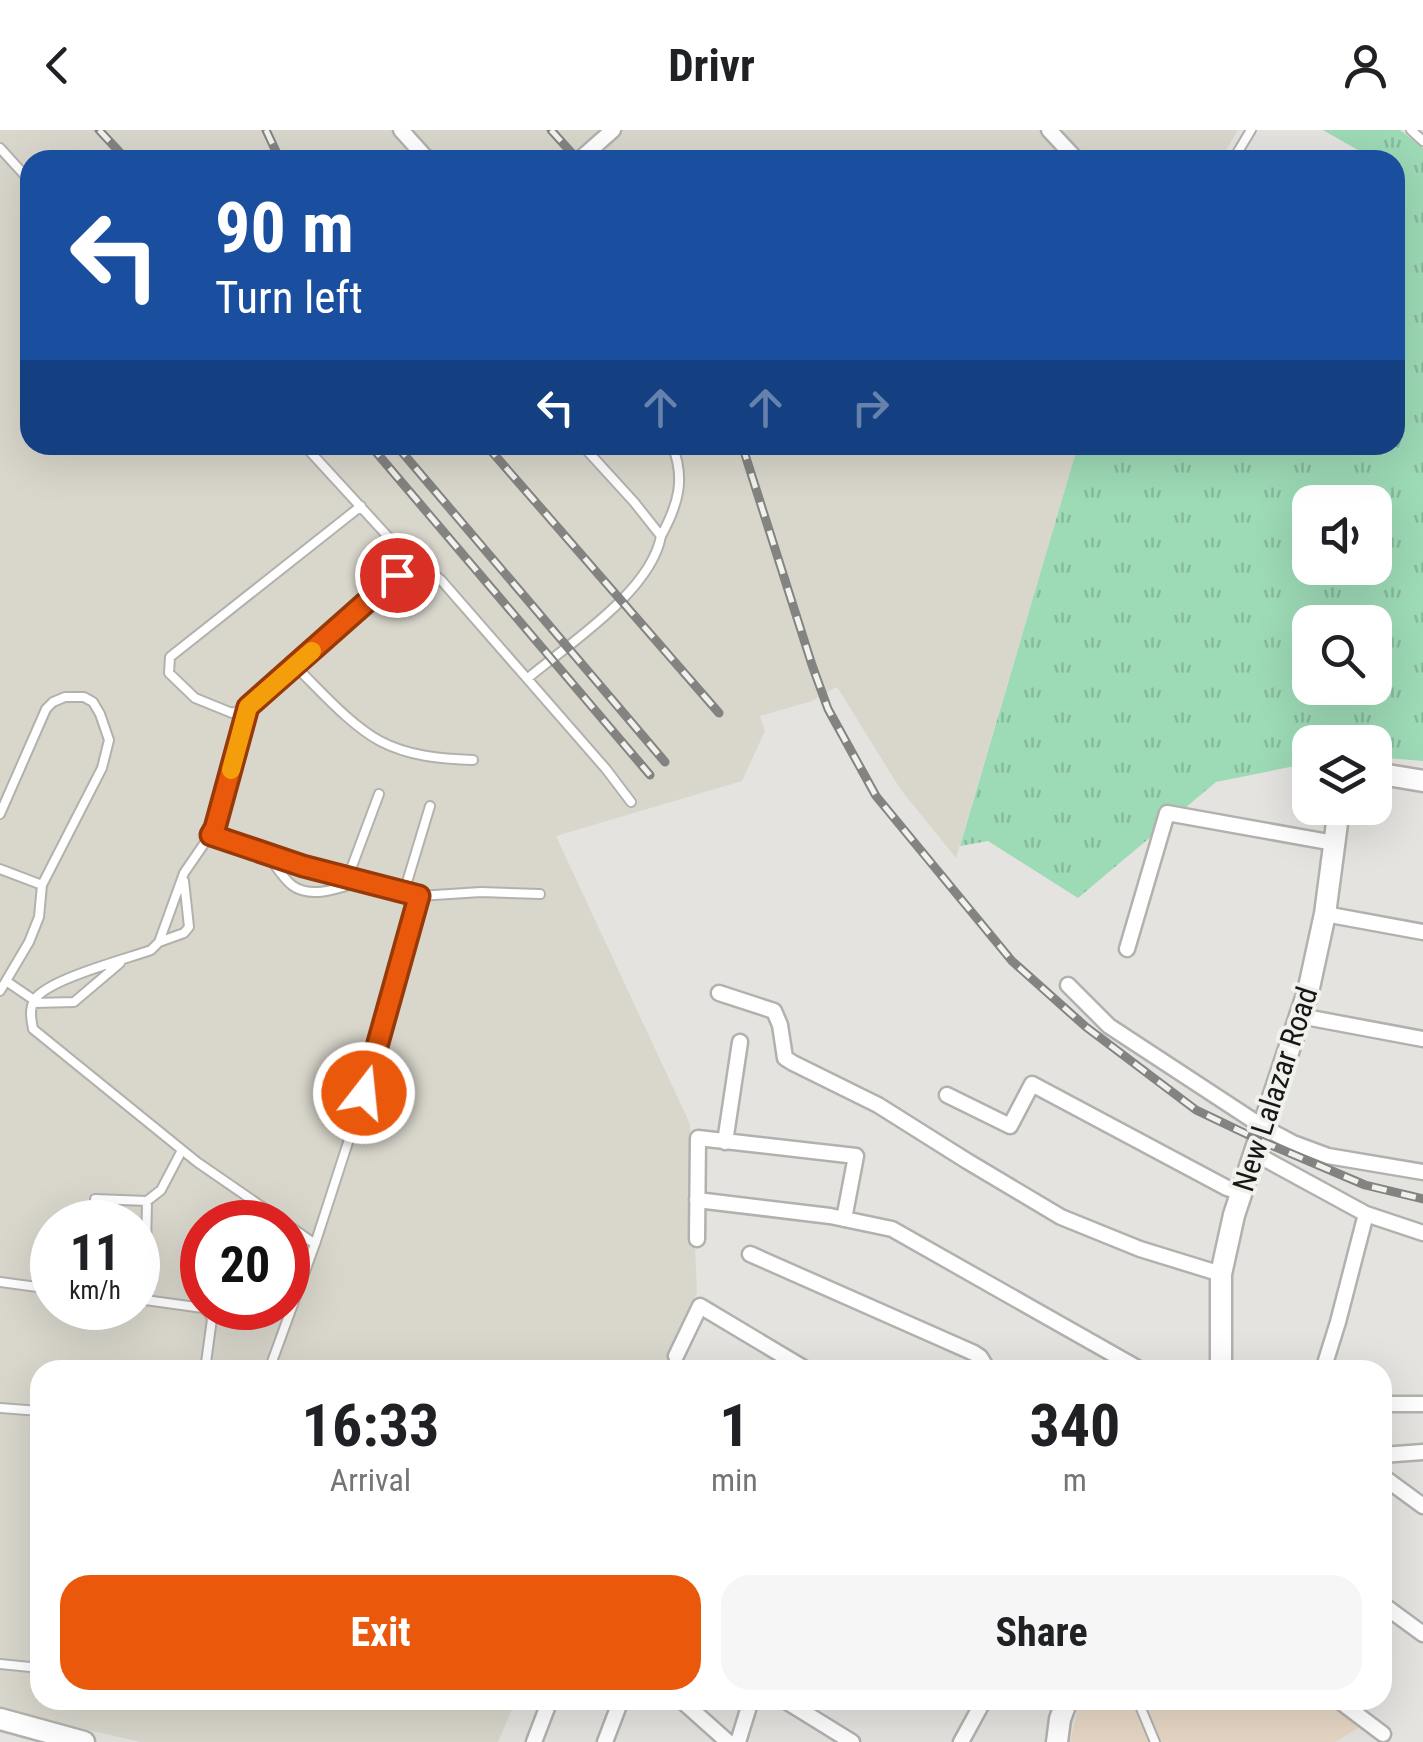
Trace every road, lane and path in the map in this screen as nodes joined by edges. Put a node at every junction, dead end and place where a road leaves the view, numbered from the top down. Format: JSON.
{"nodes":[{"id":1,"x":401,"y":130,"type":"edge"},
{"id":2,"x":613,"y":130,"type":"edge"},
{"id":3,"x":1050,"y":130,"type":"edge"},
{"id":4,"x":1411,"y":130,"type":"edge"},
{"id":5,"x":1423,"y":141,"type":"edge"},
{"id":6,"x":0,"y":148,"type":"edge"},
{"id":7,"x":419,"y":150,"type":"edge"},
{"id":8,"x":590,"y":150,"type":"edge"},
{"id":9,"x":1068,"y":150,"type":"edge"},
{"id":10,"x":20,"y":170,"type":"edge"},
{"id":11,"x":313,"y":455,"type":"edge"},
{"id":12,"x":591,"y":455,"type":"edge"},
{"id":13,"x":676,"y":455,"type":"edge"},
{"id":14,"x":360,"y":506,"type":"junction"},
{"id":15,"x":661,"y":536,"type":"junction"},
{"id":16,"x":397,"y":575,"type":"dead end"},
{"id":17,"x":295,"y":666,"type":"junction"},
{"id":18,"x":528,"y":678,"type":"junction"},
{"id":19,"x":248,"y":707,"type":"junction"},
{"id":20,"x":473,"y":760,"type":"dead end"},
{"id":21,"x":1392,"y":776,"type":"edge"},
{"id":22,"x":1423,"y":782,"type":"edge"},
{"id":23,"x":378,"y":794,"type":"dead end"},
{"id":24,"x":631,"y":802,"type":"dead end"},
{"id":25,"x":430,"y":806,"type":"dead end"},
{"id":26,"x":0,"y":814,"type":"edge"},
{"id":27,"x":1337,"y":825,"type":"edge"},
{"id":28,"x":211,"y":835,"type":"junction"},
{"id":29,"x":1334,"y":843,"type":"junction"},
{"id":30,"x":266,"y":853,"type":"junction"},
{"id":31,"x":0,"y":869,"type":"edge"},
{"id":32,"x":183,"y":876,"type":"junction"},
{"id":33,"x":348,"y":878,"type":"junction"},
{"id":34,"x":362,"y":881,"type":"junction"},
{"id":35,"x":42,"y":884,"type":"junction"},
{"id":36,"x":404,"y":892,"type":"junction"},
{"id":37,"x":540,"y":894,"type":"dead end"},
{"id":38,"x":419,"y":896,"type":"junction"},
{"id":39,"x":1325,"y":914,"type":"junction"},
{"id":40,"x":1423,"y":932,"type":"edge"},
{"id":41,"x":159,"y":942,"type":"junction"},
{"id":42,"x":1127,"y":949,"type":"dead end"},
{"id":43,"x":123,"y":960,"type":"junction"},
{"id":44,"x":6,"y":981,"type":"junction"},
{"id":45,"x":1068,"y":985,"type":"dead end"},
{"id":46,"x":0,"y":991,"type":"edge"},
{"id":47,"x":719,"y":993,"type":"dead end"},
{"id":48,"x":33,"y":1002,"type":"junction"},
{"id":49,"x":1300,"y":1016,"type":"junction"},
{"id":50,"x":1423,"y":1039,"type":"edge"},
{"id":51,"x":740,"y":1042,"type":"dead end"},
{"id":52,"x":947,"y":1095,"type":"dead end"},
{"id":53,"x":1263,"y":1127,"type":"junction"},
{"id":54,"x":726,"y":1142,"type":"junction"},
{"id":55,"x":182,"y":1150,"type":"junction"},
{"id":56,"x":1254,"y":1153,"type":"junction"},
{"id":57,"x":1423,"y":1172,"type":"edge"},
{"id":58,"x":1241,"y":1194,"type":"junction"},
{"id":59,"x":95,"y":1199,"type":"dead end"},
{"id":60,"x":120,"y":1200,"type":"edge"},
{"id":61,"x":147,"y":1200,"type":"edge"},
{"id":62,"x":252,"y":1200,"type":"edge"},
{"id":63,"x":697,"y":1200,"type":"junction"},
{"id":64,"x":1366,"y":1214,"type":"junction"},
{"id":65,"x":844,"y":1219,"type":"junction"},
{"id":66,"x":1423,"y":1233,"type":"edge"},
{"id":67,"x":697,"y":1239,"type":"dead end"},
{"id":68,"x":310,"y":1241,"type":"edge"},
{"id":69,"x":315,"y":1244,"type":"junction"},
{"id":70,"x":750,"y":1254,"type":"dead end"},
{"id":71,"x":1222,"y":1274,"type":"junction"},
{"id":72,"x":0,"y":1282,"type":"edge"},
{"id":73,"x":30,"y":1285,"type":"edge"},
{"id":74,"x":160,"y":1302,"type":"edge"},
{"id":75,"x":676,"y":1356,"type":"dead end"},
{"id":76,"x":206,"y":1360,"type":"edge"},
{"id":77,"x":273,"y":1360,"type":"edge"},
{"id":78,"x":790,"y":1360,"type":"edge"},
{"id":79,"x":982,"y":1360,"type":"edge"},
{"id":80,"x":1122,"y":1360,"type":"edge"},
{"id":81,"x":1222,"y":1360,"type":"edge"},
{"id":82,"x":1325,"y":1360,"type":"edge"},
{"id":83,"x":1392,"y":1404,"type":"edge"},
{"id":84,"x":1423,"y":1404,"type":"edge"},
{"id":85,"x":0,"y":1408,"type":"edge"},
{"id":86,"x":30,"y":1410,"type":"edge"},
{"id":87,"x":1423,"y":1452,"type":"edge"},
{"id":88,"x":1392,"y":1454,"type":"edge"},
{"id":89,"x":1392,"y":1483,"type":"edge"},
{"id":90,"x":1423,"y":1506,"type":"edge"},
{"id":91,"x":1392,"y":1611,"type":"edge"},
{"id":92,"x":1423,"y":1634,"type":"edge"},
{"id":93,"x":0,"y":1664,"type":"edge"},
{"id":94,"x":30,"y":1667,"type":"edge"},
{"id":95,"x":546,"y":1710,"type":"edge"},
{"id":96,"x":617,"y":1710,"type":"edge"},
{"id":97,"x":692,"y":1710,"type":"edge"},
{"id":98,"x":748,"y":1710,"type":"edge"},
{"id":99,"x":800,"y":1710,"type":"edge"},
{"id":100,"x":979,"y":1710,"type":"edge"},
{"id":101,"x":1063,"y":1710,"type":"edge"},
{"id":102,"x":1142,"y":1710,"type":"edge"},
{"id":103,"x":1351,"y":1710,"type":"edge"},
{"id":104,"x":0,"y":1719,"type":"edge"},
{"id":105,"x":1383,"y":1734,"type":"dead end"},
{"id":106,"x":84,"y":1742,"type":"edge"},
{"id":107,"x":534,"y":1742,"type":"edge"},
{"id":108,"x":605,"y":1742,"type":"edge"},
{"id":109,"x":728,"y":1742,"type":"edge"},
{"id":110,"x":738,"y":1742,"type":"edge"},
{"id":111,"x":852,"y":1742,"type":"edge"},
{"id":112,"x":961,"y":1742,"type":"edge"},
{"id":113,"x":1057,"y":1742,"type":"edge"},
{"id":114,"x":1156,"y":1742,"type":"edge"}],
"edges":[{"from":1,"to":7,"type":"street"},
{"from":2,"to":8,"type":"street"},
{"from":3,"to":9,"type":"street"},
{"from":4,"to":5,"type":"lane"},
{"from":6,"to":10,"type":"lane"},
{"from":11,"to":14,"type":"lane"},
{"from":12,"to":15,"type":"lane"},
{"from":13,"to":15,"type":"lane"},
{"from":14,"to":18,"type":"lane"},
{"from":14,"to":19,"type":"lane"},
{"from":15,"to":18,"type":"lane"},
{"from":16,"to":17,"type":"lane"},
{"from":17,"to":19,"type":"lane"},
{"from":17,"to":20,"type":"lane"},
{"from":18,"to":24,"type":"lane"},
{"from":19,"to":28,"type":"lane"},
{"from":21,"to":22,"type":"street"},
{"from":23,"to":33,"type":"lane"},
{"from":25,"to":36,"type":"lane"},
{"from":26,"to":35,"type":"lane"},
{"from":27,"to":29,"type":"street","name":"New Lalazar Road"},
{"from":28,"to":30,"type":"lane"},
{"from":28,"to":32,"type":"lane"},
{"from":29,"to":39,"type":"street","name":"New Lalazar Road"},
{"from":29,"to":42,"type":"street"},
{"from":30,"to":33,"type":"lane"},
{"from":30,"to":34,"type":"lane"},
{"from":31,"to":35,"type":"lane"},
{"from":32,"to":41,"type":"lane"},
{"from":32,"to":41,"type":"lane"},
{"from":33,"to":34,"type":"lane"},
{"from":34,"to":36,"type":"lane"},
{"from":35,"to":44,"type":"lane"},
{"from":36,"to":38,"type":"lane"},
{"from":37,"to":38,"type":"lane"},
{"from":38,"to":69,"type":"lane"},
{"from":39,"to":40,"type":"street"},
{"from":39,"to":49,"type":"street","name":"New Lalazar Road"},
{"from":41,"to":43,"type":"lane"},
{"from":43,"to":48,"type":"lane"},
{"from":43,"to":48,"type":"lane"},
{"from":44,"to":46,"type":"lane"},
{"from":44,"to":48,"type":"lane"},
{"from":45,"to":53,"type":"street"},
{"from":47,"to":71,"type":"street"},
{"from":48,"to":55,"type":"lane"},
{"from":49,"to":50,"type":"street"},
{"from":49,"to":53,"type":"street","name":"New Lalazar Road"},
{"from":51,"to":54,"type":"street"},
{"from":52,"to":58,"type":"street"},
{"from":53,"to":56,"type":"street","name":"New Lalazar Road"},
{"from":53,"to":57,"type":"street"},
{"from":54,"to":63,"type":"street"},
{"from":54,"to":65,"type":"street"},
{"from":55,"to":61,"type":"lane"},
{"from":55,"to":62,"type":"lane"},
{"from":56,"to":58,"type":"street","name":"New Lalazar Road"},
{"from":56,"to":64,"type":"street"},
{"from":58,"to":71,"type":"street","name":"New Lalazar Road"},
{"from":59,"to":60,"type":"lane"},
{"from":63,"to":65,"type":"street"},
{"from":63,"to":67,"type":"street"},
{"from":64,"to":66,"type":"street"},
{"from":64,"to":82,"type":"street"},
{"from":65,"to":80,"type":"street"},
{"from":68,"to":69,"type":"lane"},
{"from":69,"to":77,"type":"lane"},
{"from":70,"to":79,"type":"street"},
{"from":71,"to":81,"type":"street","name":"New Lalazar Road"},
{"from":72,"to":73,"type":"lane"},
{"from":74,"to":76,"type":"lane"},
{"from":75,"to":78,"type":"street"},
{"from":83,"to":84,"type":"street"},
{"from":85,"to":86,"type":"lane"},
{"from":87,"to":88,"type":"street"},
{"from":89,"to":90,"type":"street"},
{"from":91,"to":92,"type":"street"},
{"from":93,"to":94,"type":"lane"},
{"from":95,"to":107,"type":"street"},
{"from":96,"to":108,"type":"street"},
{"from":97,"to":109,"type":"street"},
{"from":98,"to":110,"type":"street"},
{"from":99,"to":111,"type":"street"},
{"from":100,"to":112,"type":"street"},
{"from":101,"to":113,"type":"street"},
{"from":102,"to":114,"type":"lane"},
{"from":103,"to":105,"type":"street"},
{"from":104,"to":106,"type":"street"}]}
